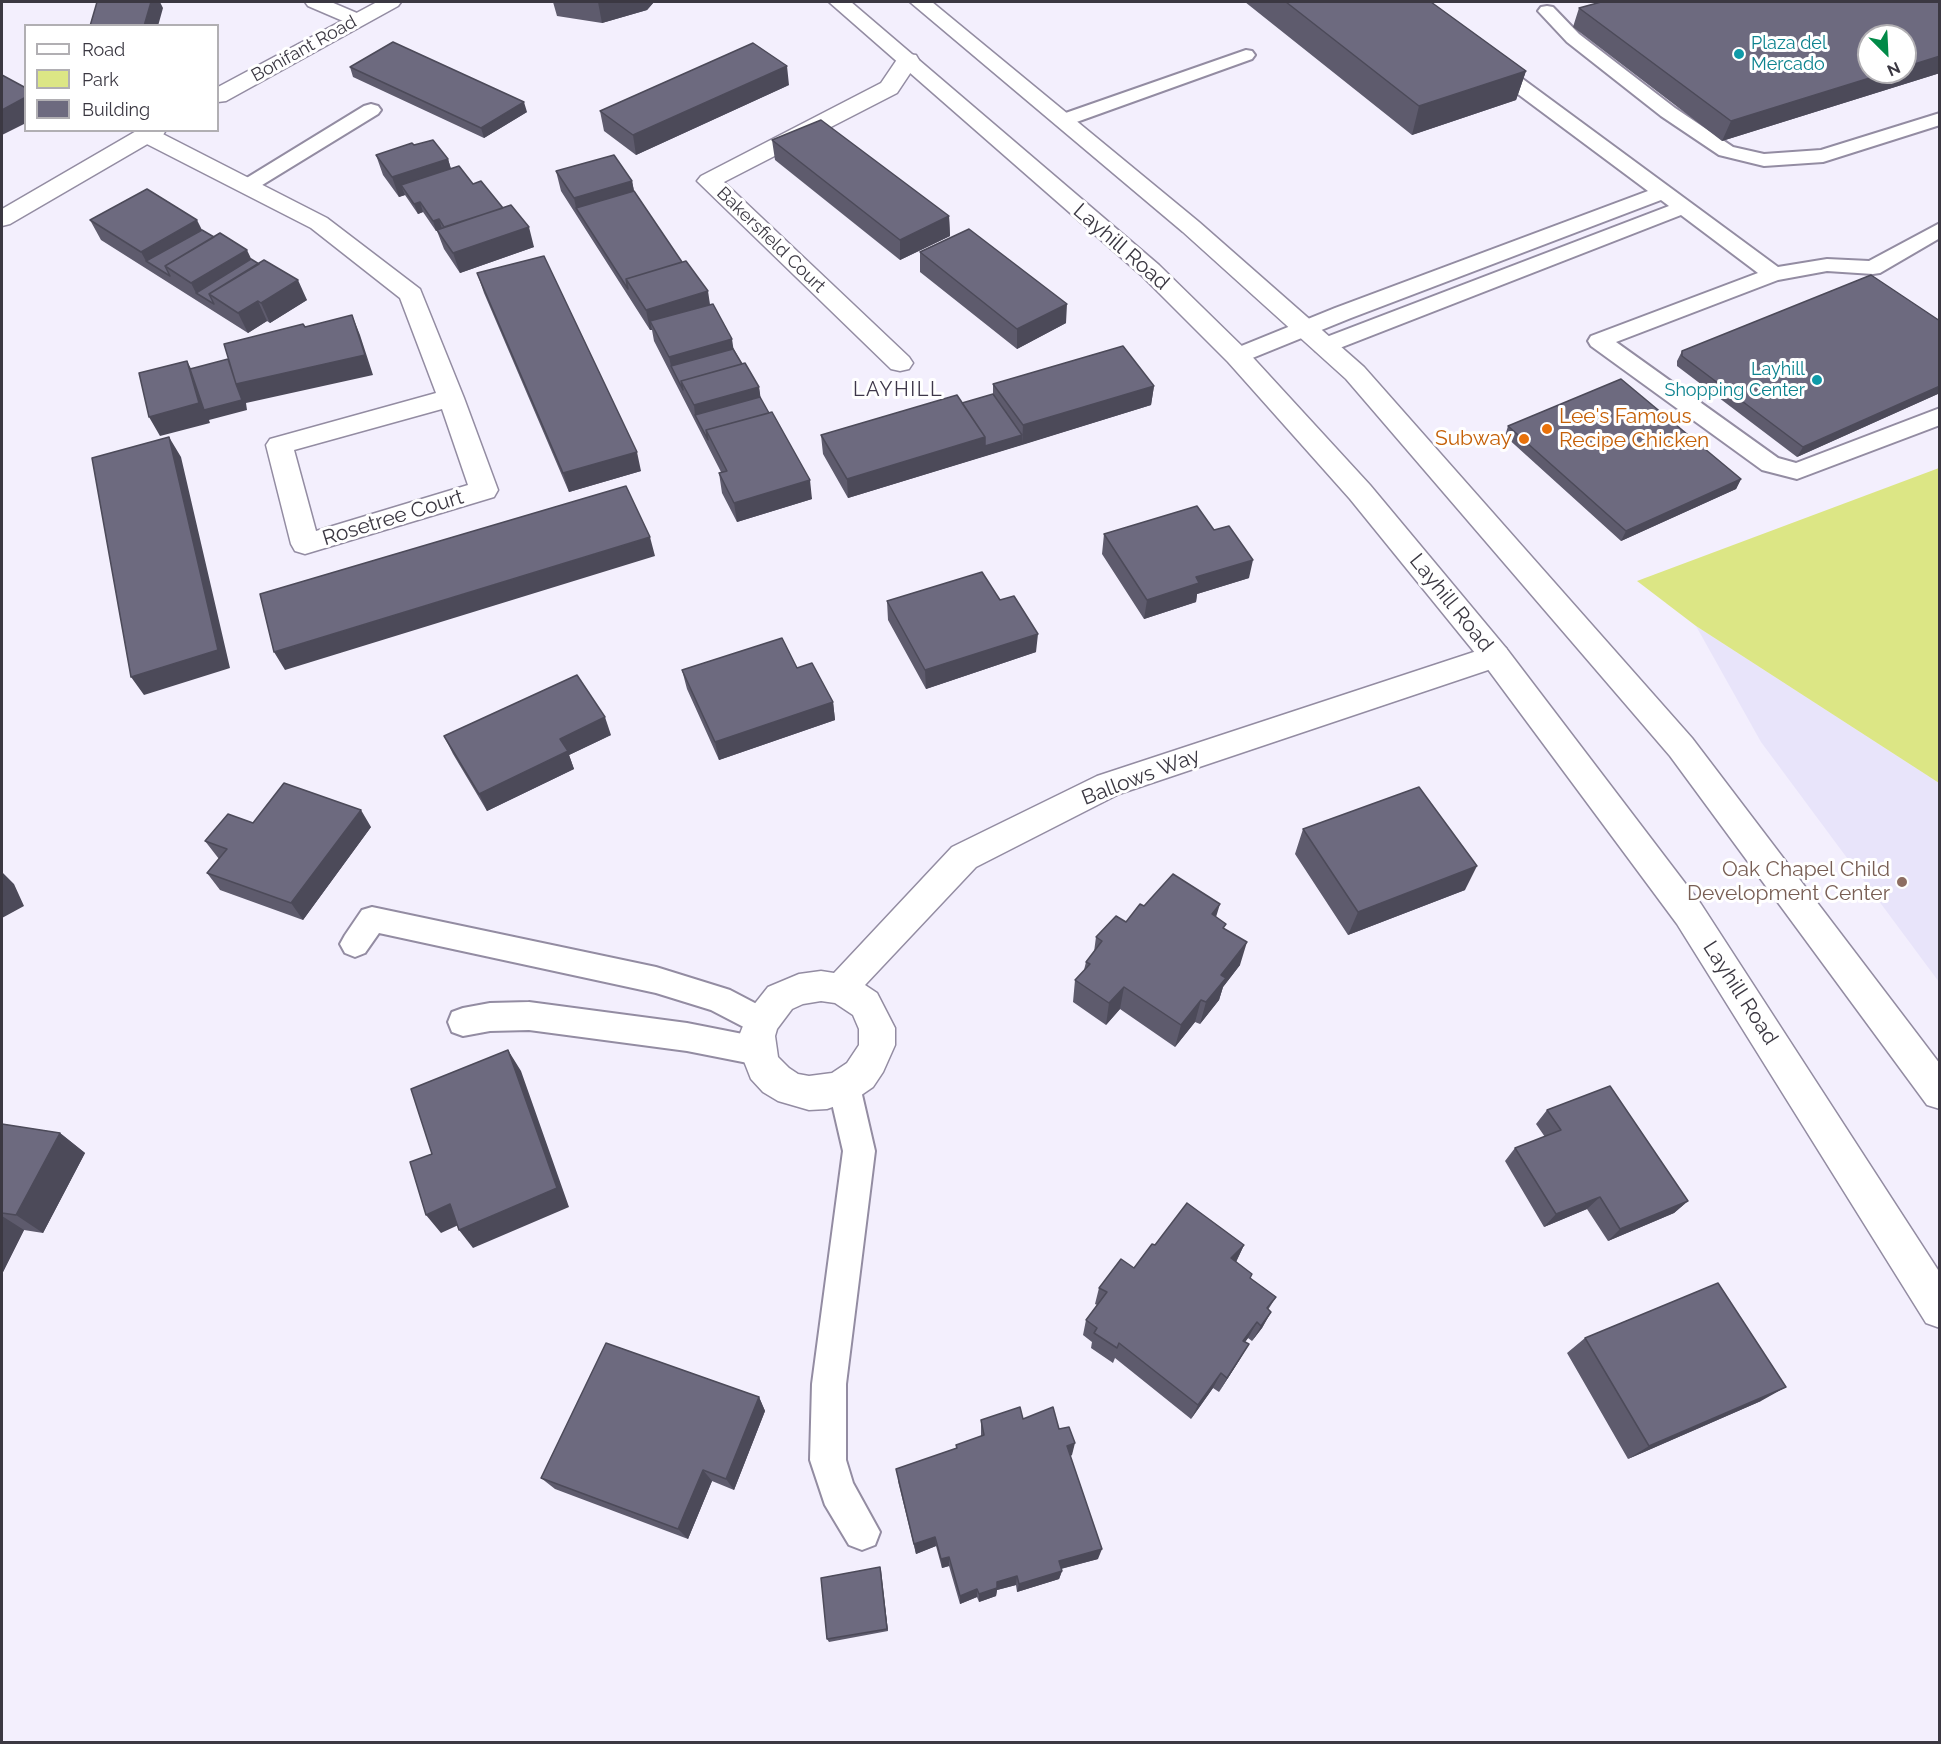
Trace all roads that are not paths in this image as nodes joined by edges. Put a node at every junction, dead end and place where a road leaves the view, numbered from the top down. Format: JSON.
{"nodes":[{"id":1,"x":315,"y":2,"type":"edge"},
{"id":2,"x":391,"y":2,"type":"edge"},
{"id":3,"x":839,"y":2,"type":"edge"},
{"id":4,"x":920,"y":2,"type":"edge"},
{"id":5,"x":1541,"y":6,"type":"edge"},
{"id":6,"x":1569,"y":13,"type":"dead end"},
{"id":7,"x":357,"y":20,"type":"junction"},
{"id":8,"x":1473,"y":51,"type":"edge"},
{"id":9,"x":1246,"y":56,"type":"dead end"},
{"id":10,"x":908,"y":60,"type":"junction"},
{"id":11,"x":219,"y":95,"type":"edge"},
{"id":12,"x":371,"y":110,"type":"dead end"},
{"id":13,"x":1940,"y":119,"type":"edge"},
{"id":14,"x":1064,"y":120,"type":"junction"},
{"id":15,"x":151,"y":133,"type":"edge"},
{"id":16,"x":247,"y":186,"type":"junction"},
{"id":17,"x":1663,"y":192,"type":"junction"},
{"id":18,"x":1684,"y":207,"type":"junction"},
{"id":19,"x":2,"y":219,"type":"edge"},
{"id":20,"x":1940,"y":229,"type":"edge"},
{"id":21,"x":1774,"y":274,"type":"junction"},
{"id":22,"x":1314,"y":337,"type":"junction"},
{"id":23,"x":1237,"y":356,"type":"junction"},
{"id":24,"x":900,"y":363,"type":"dead end"},
{"id":25,"x":451,"y":398,"type":"junction"},
{"id":26,"x":1940,"y":416,"type":"edge"},
{"id":27,"x":1495,"y":656,"type":"junction"},
{"id":28,"x":355,"y":944,"type":"dead end"},
{"id":29,"x":842,"y":989,"type":"junction"},
{"id":30,"x":463,"y":1022,"type":"dead end"},
{"id":31,"x":760,"y":1036,"type":"junction"},
{"id":32,"x":844,"y":1086,"type":"junction"},
{"id":33,"x":1940,"y":1093,"type":"edge"},
{"id":34,"x":1940,"y":1309,"type":"edge"},
{"id":35,"x":862,"y":1532,"type":"dead end"}],
"edges":[{"from":1,"to":7,"type":"main road"},
{"from":2,"to":7,"type":"main road","name":"Bonifant Road"},
{"from":3,"to":10,"type":"main road","name":"Layhill Road"},
{"from":4,"to":14,"type":"main road"},
{"from":5,"to":6,"type":"lane"},
{"from":5,"to":13,"type":"lane"},
{"from":7,"to":11,"type":"main road","name":"Bonifant Road"},
{"from":8,"to":17,"type":"lane"},
{"from":9,"to":14,"type":"lane"},
{"from":10,"to":23,"type":"main road","name":"Layhill Road"},
{"from":10,"to":24,"type":"main road","name":"Bakersfield Court"},
{"from":12,"to":16,"type":"lane"},
{"from":14,"to":22,"type":"main road"},
{"from":15,"to":16,"type":"main road","name":"Rosetree Court"},
{"from":15,"to":19,"type":"main road"},
{"from":16,"to":25,"type":"main road","name":"Rosetree Court"},
{"from":17,"to":18,"type":"lane"},
{"from":17,"to":22,"type":"lane"},
{"from":18,"to":21,"type":"lane"},
{"from":18,"to":22,"type":"lane"},
{"from":20,"to":21,"type":"lane"},
{"from":21,"to":26,"type":"lane"},
{"from":22,"to":23,"type":"lane"},
{"from":22,"to":33,"type":"main road"},
{"from":23,"to":27,"type":"main road","name":"Layhill Road"},
{"from":25,"to":25,"type":"main road","name":"Rosetree Court"},
{"from":27,"to":29,"type":"main road","name":"Ballows Way"},
{"from":27,"to":34,"type":"main road","name":"Layhill Road"},
{"from":28,"to":31,"type":"lane"},
{"from":29,"to":31,"type":"main road"},
{"from":29,"to":32,"type":"main road"},
{"from":30,"to":31,"type":"lane"},
{"from":31,"to":32,"type":"main road"},
{"from":32,"to":35,"type":"lane"}]}
